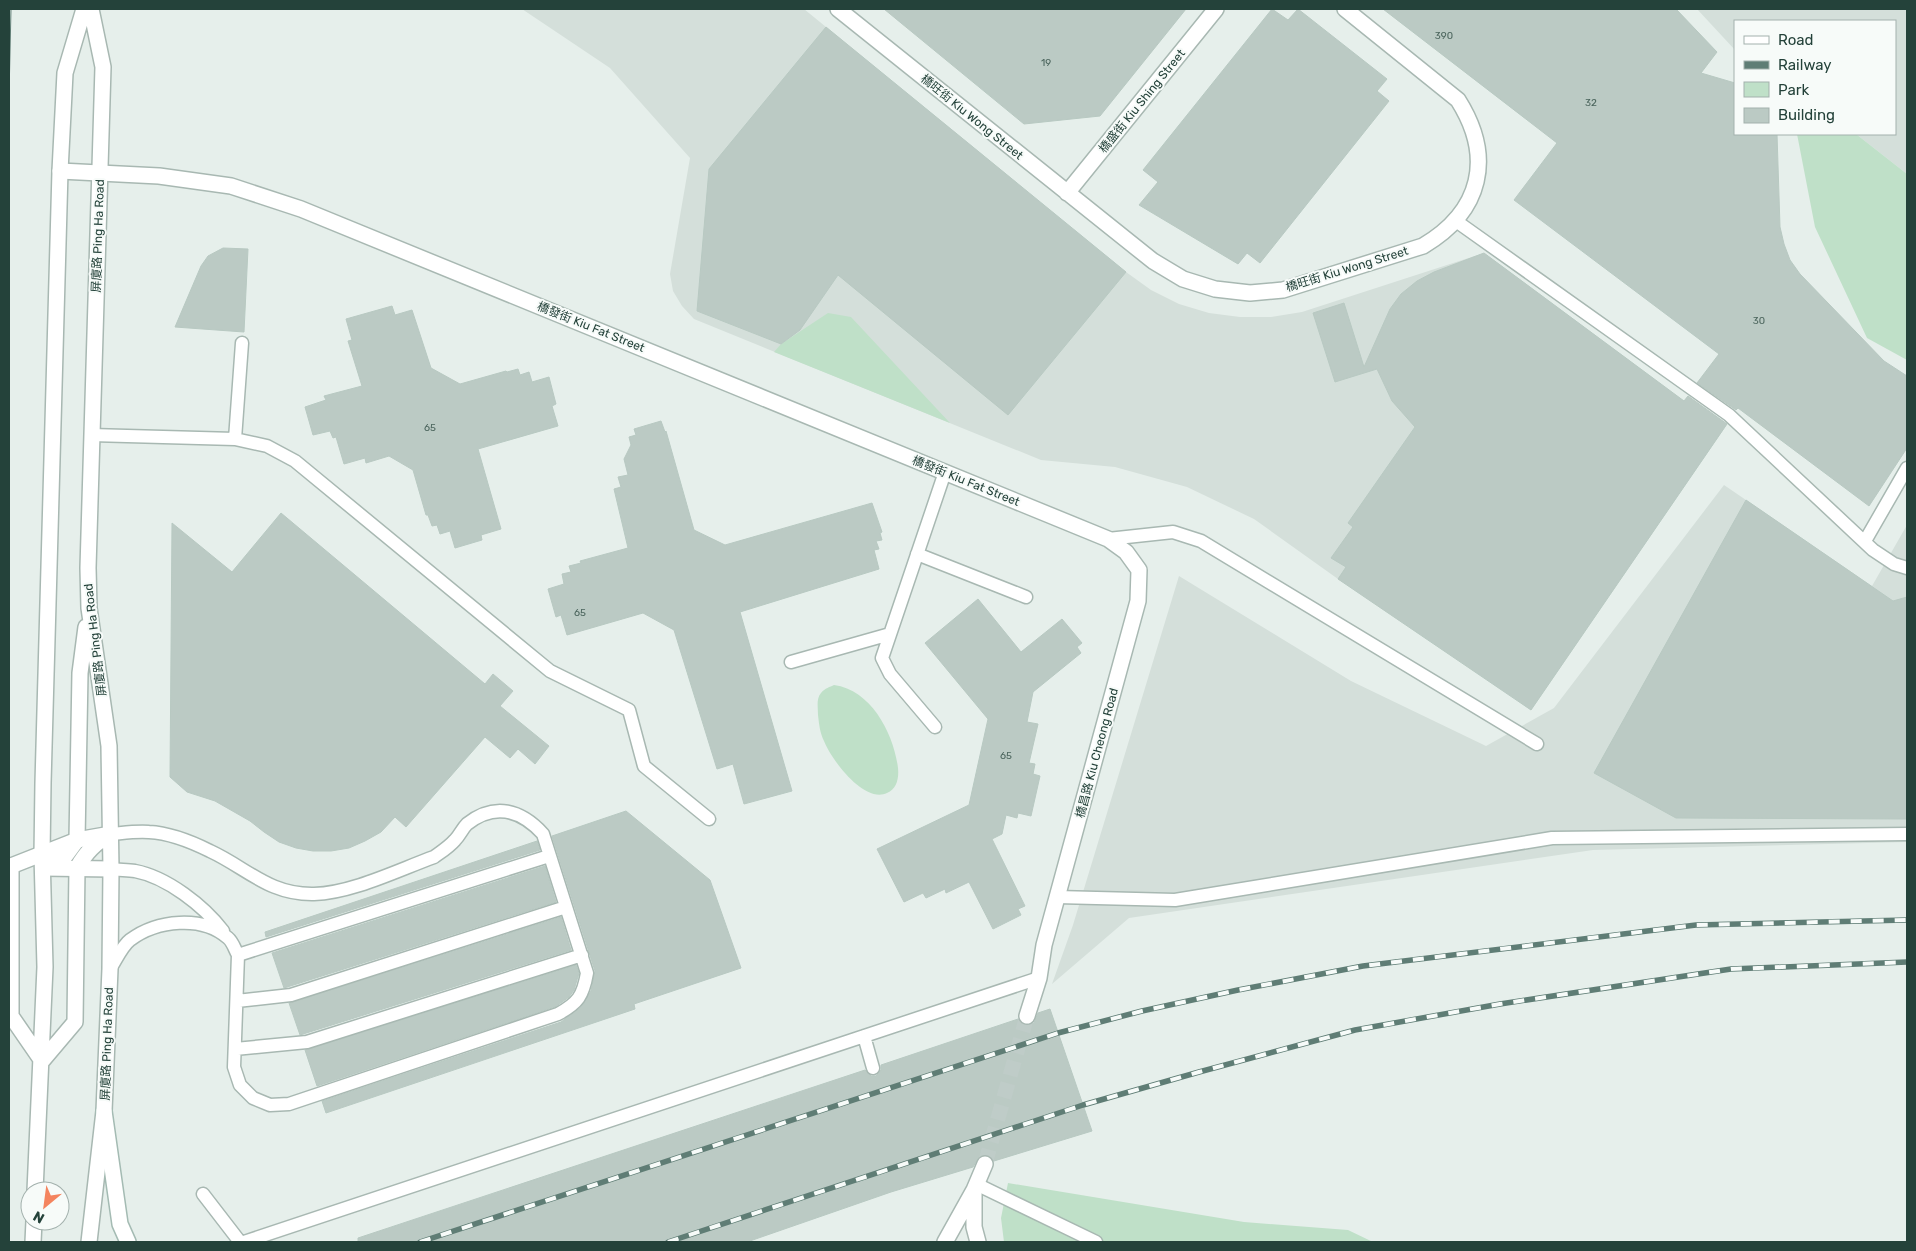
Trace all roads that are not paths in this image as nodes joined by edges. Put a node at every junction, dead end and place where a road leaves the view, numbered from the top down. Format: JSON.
{"nodes":[{"id":1,"x":84,"y":9,"type":"edge"},
{"id":2,"x":91,"y":9,"type":"edge"},
{"id":3,"x":838,"y":9,"type":"edge"},
{"id":4,"x":1216,"y":9,"type":"edge"},
{"id":5,"x":1345,"y":9,"type":"edge"},
{"id":6,"x":60,"y":171,"type":"junction"},
{"id":7,"x":100,"y":173,"type":"junction"},
{"id":8,"x":1067,"y":193,"type":"junction"},
{"id":9,"x":1456,"y":221,"type":"junction"},
{"id":10,"x":242,"y":343,"type":"dead end"},
{"id":11,"x":91,"y":435,"type":"junction"},
{"id":12,"x":235,"y":439,"type":"junction"},
{"id":13,"x":1907,"y":468,"type":"edge"},
{"id":14,"x":945,"y":472,"type":"junction"},
{"id":15,"x":1108,"y":539,"type":"junction"},
{"id":16,"x":1865,"y":541,"type":"junction"},
{"id":17,"x":917,"y":554,"type":"junction"},
{"id":18,"x":1907,"y":568,"type":"edge"},
{"id":19,"x":1026,"y":597,"type":"dead end"},
{"id":20,"x":89,"y":608,"type":"junction"},
{"id":21,"x":890,"y":634,"type":"junction"},
{"id":22,"x":790,"y":662,"type":"dead end"},
{"id":23,"x":935,"y":727,"type":"dead end"},
{"id":24,"x":1536,"y":744,"type":"dead end"},
{"id":25,"x":708,"y":819,"type":"dead end"},
{"id":26,"x":110,"y":834,"type":"junction"},
{"id":27,"x":1907,"y":834,"type":"edge"},
{"id":28,"x":77,"y":840,"type":"junction"},
{"id":29,"x":549,"y":856,"type":"junction"},
{"id":30,"x":42,"y":861,"type":"junction"},
{"id":31,"x":10,"y":866,"type":"edge"},
{"id":32,"x":77,"y":868,"type":"junction"},
{"id":33,"x":112,"y":869,"type":"junction"},
{"id":34,"x":1057,"y":897,"type":"junction"},
{"id":35,"x":566,"y":907,"type":"junction"},
{"id":36,"x":230,"y":939,"type":"junction"},
{"id":37,"x":238,"y":955,"type":"junction"},
{"id":38,"x":582,"y":955,"type":"junction"},
{"id":39,"x":110,"y":969,"type":"junction"},
{"id":40,"x":1039,"y":978,"type":"junction"},
{"id":41,"x":237,"y":1001,"type":"junction"},
{"id":42,"x":1027,"y":1016,"type":"tunnel mouth"},
{"id":43,"x":864,"y":1036,"type":"junction"},
{"id":44,"x":235,"y":1049,"type":"junction"},
{"id":45,"x":42,"y":1061,"type":"junction"},
{"id":46,"x":873,"y":1068,"type":"dead end"},
{"id":47,"x":104,"y":1111,"type":"junction"},
{"id":48,"x":985,"y":1164,"type":"tunnel mouth"},
{"id":49,"x":36,"y":1181,"type":"edge"},
{"id":50,"x":975,"y":1187,"type":"junction"},
{"id":51,"x":203,"y":1194,"type":"dead end"},
{"id":52,"x":89,"y":1242,"type":"edge"},
{"id":53,"x":128,"y":1242,"type":"edge"},
{"id":54,"x":240,"y":1242,"type":"edge"},
{"id":55,"x":244,"y":1242,"type":"edge"},
{"id":56,"x":945,"y":1242,"type":"edge"},
{"id":57,"x":978,"y":1242,"type":"edge"},
{"id":58,"x":1096,"y":1242,"type":"edge"}],
"edges":[{"from":1,"to":6,"type":"street"},
{"from":2,"to":7,"type":"street","name":"屏廈路 Ping Ha Road"},
{"from":3,"to":8,"type":"street","name":"橋旺街 Kiu Wong Street"},
{"from":4,"to":8,"type":"street","name":"橋盛街 Kiu Shing Street"},
{"from":5,"to":9,"type":"street","name":"橋旺街 Kiu Wong Street"},
{"from":6,"to":7,"type":"street","name":"橋發街 Kiu Fat Street"},
{"from":6,"to":30,"type":"street"},
{"from":7,"to":11,"type":"street","name":"屏廈路 Ping Ha Road"},
{"from":7,"to":14,"type":"street","name":"橋發街 Kiu Fat Street"},
{"from":8,"to":9,"type":"street","name":"橋旺街 Kiu Wong Street"},
{"from":9,"to":16,"type":"lane"},
{"from":10,"to":12,"type":"lane"},
{"from":11,"to":12,"type":"lane"},
{"from":11,"to":20,"type":"street","name":"屏廈路 Ping Ha Road"},
{"from":12,"to":25,"type":"lane"},
{"from":13,"to":16,"type":"lane"},
{"from":14,"to":15,"type":"street","name":"橋發街 Kiu Fat Street"},
{"from":14,"to":17,"type":"lane"},
{"from":15,"to":24,"type":"lane"},
{"from":15,"to":34,"type":"street","name":"橋昌路 Kiu Cheong Road"},
{"from":16,"to":18,"type":"lane"},
{"from":17,"to":19,"type":"lane"},
{"from":17,"to":21,"type":"lane"},
{"from":20,"to":26,"type":"street","name":"屏廈路 Ping Ha Road"},
{"from":20,"to":28,"type":"street"},
{"from":21,"to":22,"type":"lane"},
{"from":21,"to":23,"type":"lane"},
{"from":26,"to":28,"type":"street"},
{"from":26,"to":29,"type":"lane"},
{"from":26,"to":32,"type":"street"},
{"from":26,"to":33,"type":"street","name":"屏廈路 Ping Ha Road"},
{"from":27,"to":34,"type":"lane"},
{"from":28,"to":30,"type":"street"},
{"from":29,"to":35,"type":"lane"},
{"from":29,"to":37,"type":"lane"},
{"from":30,"to":31,"type":"street"},
{"from":30,"to":32,"type":"street"},
{"from":30,"to":45,"type":"street"},
{"from":31,"to":45,"type":"street"},
{"from":32,"to":33,"type":"street"},
{"from":32,"to":45,"type":"street"},
{"from":33,"to":36,"type":"lane"},
{"from":33,"to":39,"type":"street","name":"屏廈路 Ping Ha Road"},
{"from":34,"to":40,"type":"street","name":"橋昌路 Kiu Cheong Road"},
{"from":35,"to":38,"type":"lane"},
{"from":35,"to":41,"type":"lane"},
{"from":36,"to":37,"type":"lane"},
{"from":36,"to":39,"type":"lane"},
{"from":37,"to":41,"type":"lane"},
{"from":38,"to":44,"type":"lane"},
{"from":38,"to":44,"type":"lane"},
{"from":39,"to":47,"type":"street","name":"屏廈路 Ping Ha Road"},
{"from":40,"to":42,"type":"street","name":"橋昌路 Kiu Cheong Road"},
{"from":40,"to":43,"type":"lane"},
{"from":41,"to":44,"type":"lane"},
{"from":43,"to":46,"type":"lane"},
{"from":43,"to":55,"type":"lane"},
{"from":45,"to":49,"type":"street"},
{"from":47,"to":52,"type":"street","name":"屏廈路 Ping Ha Road"},
{"from":47,"to":53,"type":"street"},
{"from":48,"to":50,"type":"street"},
{"from":50,"to":56,"type":"street"},
{"from":50,"to":57,"type":"street"},
{"from":50,"to":58,"type":"lane"},
{"from":51,"to":54,"type":"lane"}]}
